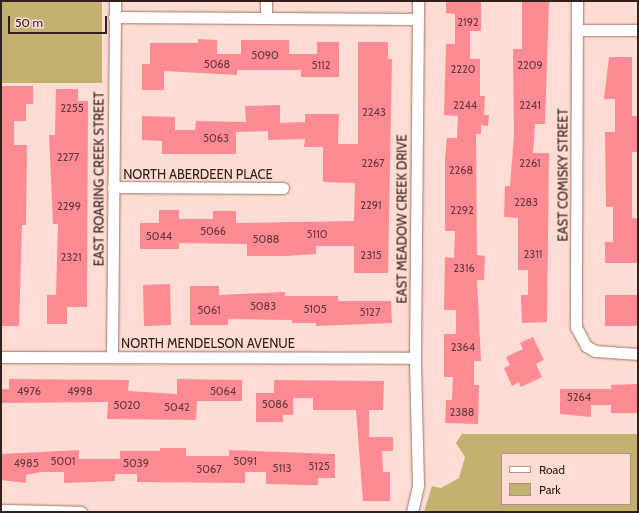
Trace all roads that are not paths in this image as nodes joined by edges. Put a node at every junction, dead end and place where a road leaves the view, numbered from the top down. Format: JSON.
{"nodes":[{"id":1,"x":115,"y":1,"type":"edge"},
{"id":2,"x":266,"y":1,"type":"edge"},
{"id":3,"x":418,"y":1,"type":"edge"},
{"id":4,"x":577,"y":1,"type":"edge"},
{"id":5,"x":114,"y":17,"type":"junction"},
{"id":6,"x":266,"y":18,"type":"junction"},
{"id":7,"x":417,"y":19,"type":"junction"},
{"id":8,"x":577,"y":30,"type":"junction"},
{"id":9,"x":638,"y":30,"type":"edge"},
{"id":10,"x":113,"y":187,"type":"junction"},
{"id":11,"x":283,"y":188,"type":"dead end"},
{"id":12,"x":638,"y":354,"type":"edge"},
{"id":13,"x":1,"y":357,"type":"edge"},
{"id":14,"x":112,"y":357,"type":"junction"},
{"id":15,"x":415,"y":358,"type":"junction"},
{"id":16,"x":1,"y":510,"type":"edge"},
{"id":17,"x":80,"y":512,"type":"edge"},
{"id":18,"x":412,"y":512,"type":"edge"}],
"edges":[{"from":1,"to":5,"type":"street","name":"EAST ROARING CREEK STREET"},
{"from":2,"to":6,"type":"street"},
{"from":3,"to":7,"type":"street","name":"EAST MEADOW CREEK DRIVE"},
{"from":4,"to":8,"type":"street","name":"EAST COMISKY STREET"},
{"from":5,"to":6,"type":"street"},
{"from":5,"to":10,"type":"street","name":"EAST ROARING CREEK STREET"},
{"from":6,"to":7,"type":"street"},
{"from":7,"to":15,"type":"street","name":"EAST MEADOW CREEK DRIVE"},
{"from":8,"to":9,"type":"street"},
{"from":8,"to":12,"type":"street","name":"EAST COMISKY STREET"},
{"from":10,"to":11,"type":"street","name":"NORTH ABERDEEN PLACE"},
{"from":10,"to":14,"type":"street","name":"EAST ROARING CREEK STREET"},
{"from":13,"to":14,"type":"street","name":"NORTH MENDELSON AVENUE"},
{"from":14,"to":15,"type":"street","name":"NORTH MENDELSON AVENUE"},
{"from":15,"to":18,"type":"street","name":"EAST MEADOW CREEK DRIVE"},
{"from":16,"to":17,"type":"street"}]}
